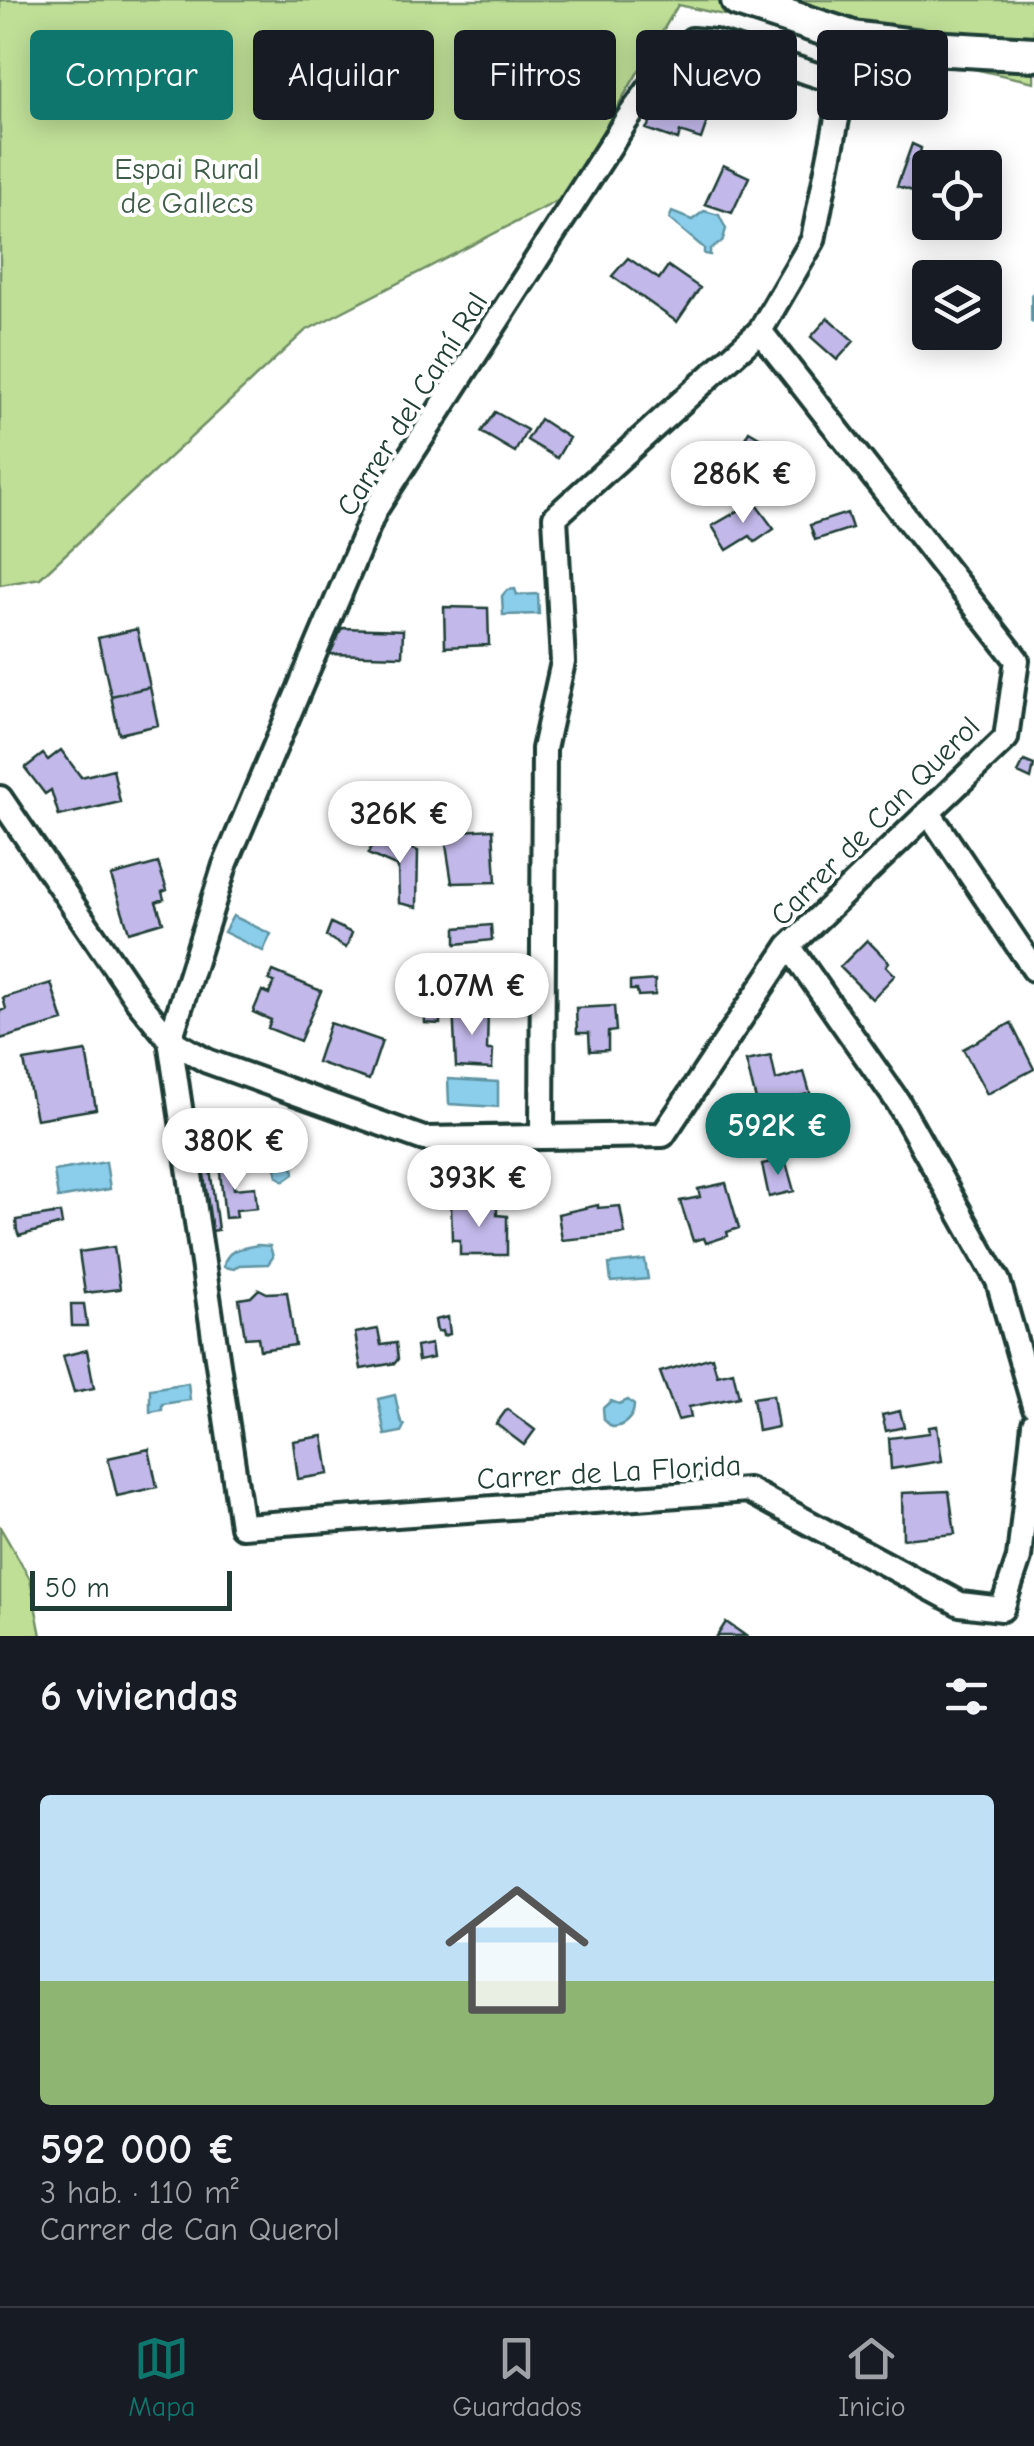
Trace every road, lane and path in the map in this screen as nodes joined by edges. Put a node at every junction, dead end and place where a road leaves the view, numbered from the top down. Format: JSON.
{"nodes":[{"id":1,"x":738,"y":0,"type":"edge"},
{"id":2,"x":829,"y":30,"type":"edge"},
{"id":3,"x":948,"y":49,"type":"edge"},
{"id":4,"x":1034,"y":54,"type":"edge"},
{"id":5,"x":817,"y":75,"type":"edge"},
{"id":6,"x":837,"y":120,"type":"edge"},
{"id":7,"x":760,"y":330,"type":"junction"},
{"id":8,"x":0,"y":798,"type":"edge"},
{"id":9,"x":929,"y":813,"type":"junction"},
{"id":10,"x":789,"y":946,"type":"junction"},
{"id":11,"x":1034,"y":969,"type":"edge"},
{"id":12,"x":170,"y":1040,"type":"junction"},
{"id":13,"x":542,"y":1138,"type":"junction"},
{"id":14,"x":1034,"y":1406,"type":"edge"},
{"id":15,"x":1034,"y":1424,"type":"edge"},
{"id":16,"x":1034,"y":1590,"type":"edge"},
{"id":17,"x":1006,"y":1596,"type":"junction"}],
"edges":[{"from":1,"to":2,"type":"main road"},
{"from":3,"to":4,"type":"main road"},
{"from":5,"to":12,"type":"street","name":"Carrer del Camí Ral"},
{"from":6,"to":7,"type":"street"},
{"from":7,"to":9,"type":"street","name":"Carrer de Can Querol"},
{"from":7,"to":13,"type":"street"},
{"from":8,"to":12,"type":"street"},
{"from":9,"to":10,"type":"street","name":"Carrer de Can Querol"},
{"from":9,"to":11,"type":"street"},
{"from":10,"to":13,"type":"street","name":"Carrer de Can Querol"},
{"from":10,"to":14,"type":"street"},
{"from":12,"to":13,"type":"street","name":"Carrer de Can Querol"},
{"from":12,"to":17,"type":"street","name":"Carrer de La Florida"},
{"from":15,"to":17,"type":"street"},
{"from":16,"to":17,"type":"street"}]}
